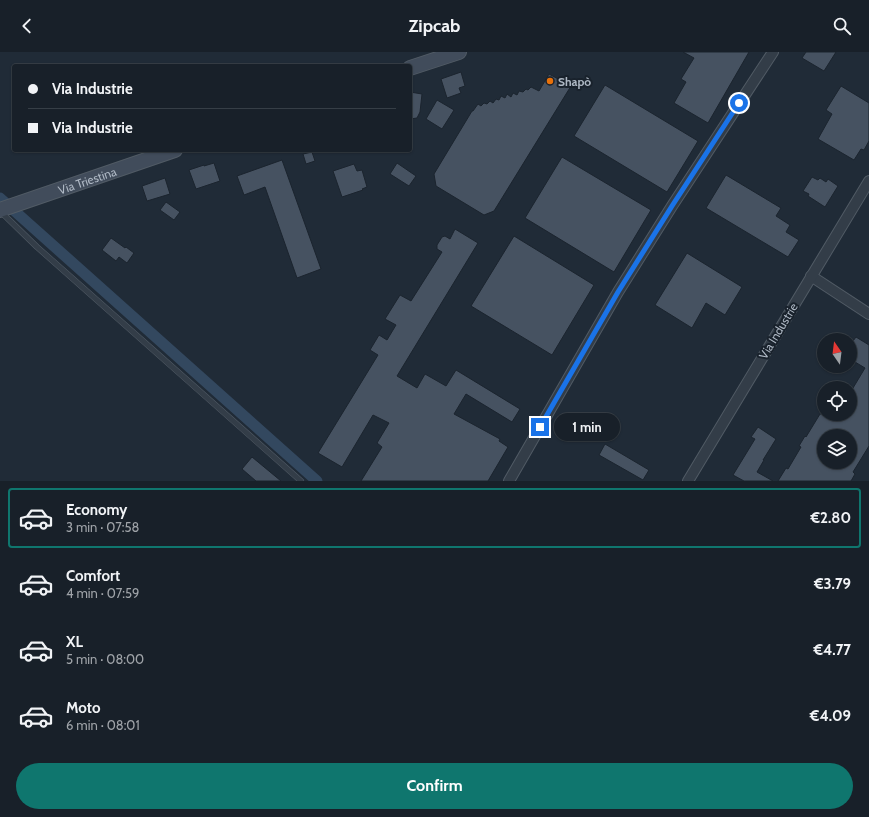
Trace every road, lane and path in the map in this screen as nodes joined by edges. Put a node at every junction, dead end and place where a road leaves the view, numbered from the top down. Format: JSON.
{"nodes":[{"id":1,"x":458,"y":52,"type":"edge"},
{"id":2,"x":773,"y":52,"type":"edge"},
{"id":3,"x":412,"y":67,"type":"edge"},
{"id":4,"x":169,"y":152,"type":"edge"},
{"id":5,"x":869,"y":181,"type":"edge"},
{"id":6,"x":2,"y":210,"type":"edge"},
{"id":7,"x":811,"y":276,"type":"junction"},
{"id":8,"x":869,"y":314,"type":"edge"},
{"id":9,"x":301,"y":481,"type":"edge"},
{"id":10,"x":509,"y":481,"type":"edge"},
{"id":11,"x":688,"y":481,"type":"edge"}],
"edges":[{"from":1,"to":3,"type":"main road"},
{"from":2,"to":10,"type":"street"},
{"from":4,"to":6,"type":"main road","name":"Via Triestina"},
{"from":5,"to":7,"type":"street","name":"Via Industrie"},
{"from":6,"to":9,"type":"lane"},
{"from":7,"to":8,"type":"street"},
{"from":7,"to":11,"type":"street","name":"Via Industrie"}]}
